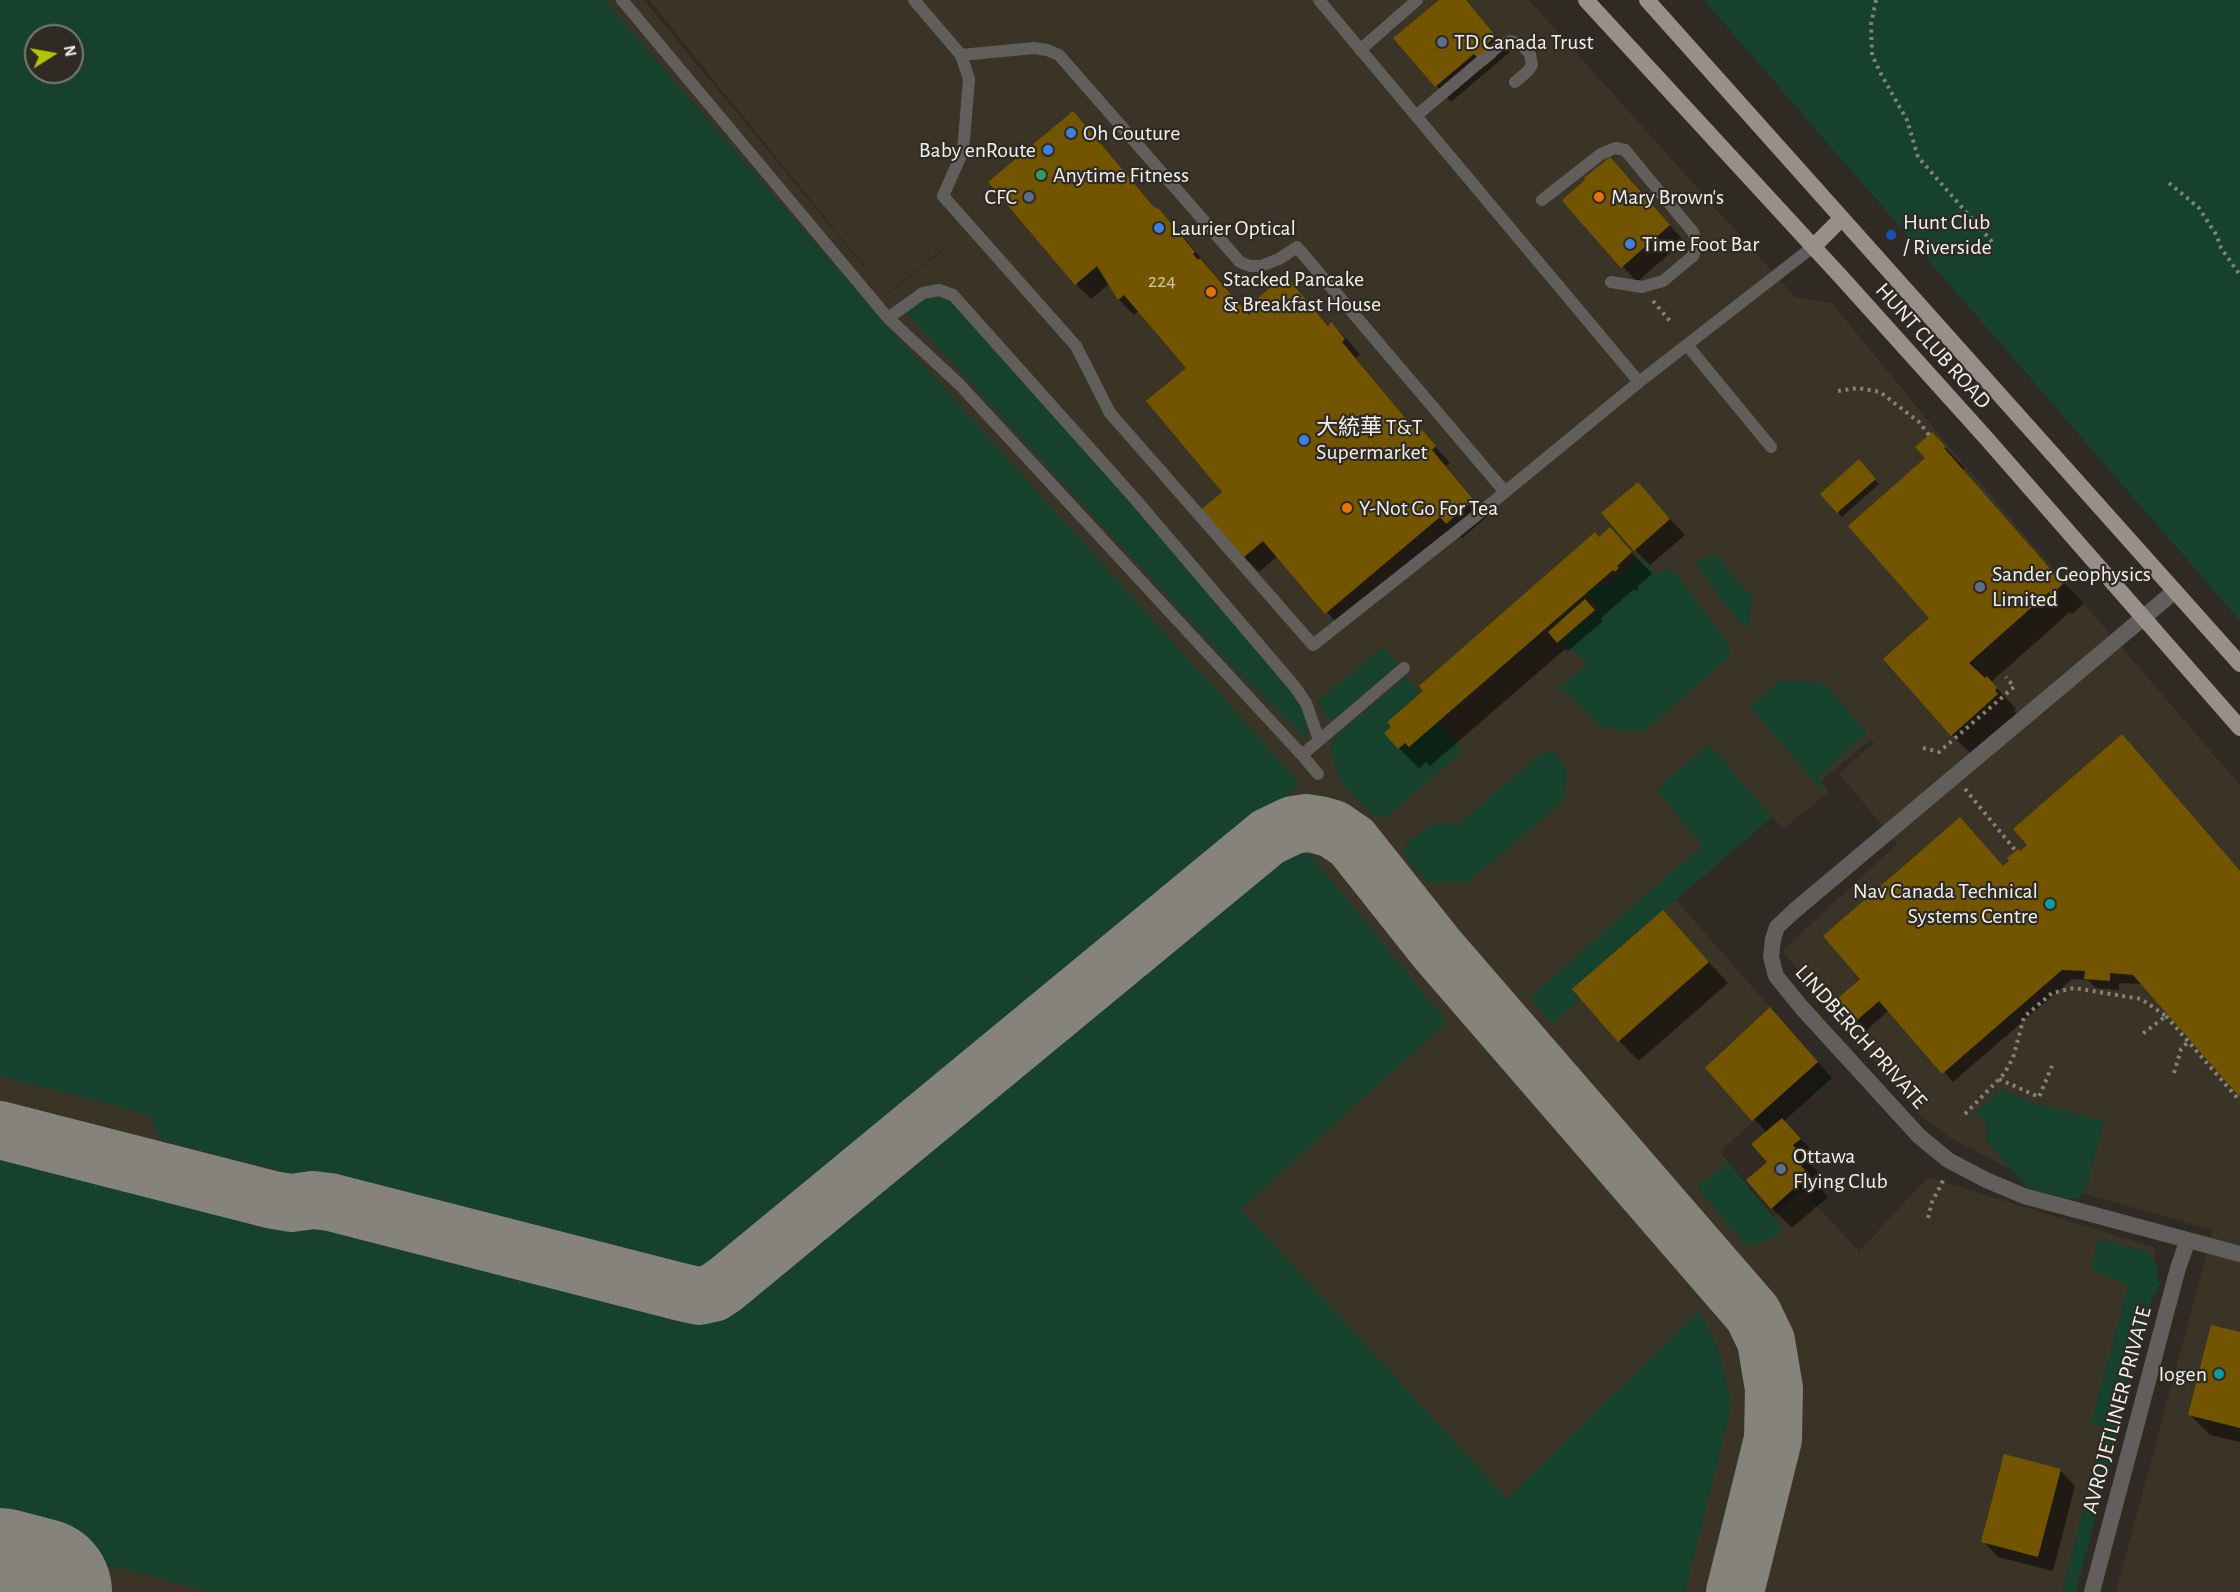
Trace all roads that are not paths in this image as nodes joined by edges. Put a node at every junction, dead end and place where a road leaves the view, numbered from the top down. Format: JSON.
{"nodes":[{"id":1,"x":622,"y":0,"type":"edge"},
{"id":2,"x":914,"y":0,"type":"edge"},
{"id":3,"x":1319,"y":0,"type":"edge"},
{"id":4,"x":1417,"y":0,"type":"edge"},
{"id":5,"x":1586,"y":0,"type":"edge"},
{"id":6,"x":1647,"y":0,"type":"edge"},
{"id":7,"x":1360,"y":50,"type":"junction"},
{"id":8,"x":961,"y":55,"type":"junction"},
{"id":9,"x":1515,"y":82,"type":"dead end"},
{"id":10,"x":1416,"y":116,"type":"junction"},
{"id":11,"x":1542,"y":200,"type":"dead end"},
{"id":12,"x":1841,"y":219,"type":"junction"},
{"id":13,"x":1814,"y":246,"type":"junction"},
{"id":14,"x":1611,"y":282,"type":"dead end"},
{"id":15,"x":888,"y":318,"type":"junction"},
{"id":16,"x":1687,"y":345,"type":"junction"},
{"id":17,"x":1639,"y":382,"type":"junction"},
{"id":18,"x":1772,"y":447,"type":"dead end"},
{"id":19,"x":1506,"y":492,"type":"junction"},
{"id":20,"x":2175,"y":591,"type":"junction"},
{"id":21,"x":2144,"y":618,"type":"junction"},
{"id":22,"x":2240,"y":664,"type":"edge"},
{"id":23,"x":1404,"y":668,"type":"dead end"},
{"id":24,"x":2240,"y":728,"type":"edge"},
{"id":25,"x":1319,"y":740,"type":"junction"},
{"id":26,"x":1302,"y":755,"type":"junction"},
{"id":27,"x":1318,"y":774,"type":"dead end"},
{"id":28,"x":2188,"y":1240,"type":"junction"},
{"id":29,"x":2240,"y":1254,"type":"edge"},
{"id":30,"x":2092,"y":1592,"type":"edge"}],
"edges":[{"from":1,"to":15,"type":"lane"},
{"from":2,"to":8,"type":"lane"},
{"from":3,"to":7,"type":"lane"},
{"from":4,"to":7,"type":"lane"},
{"from":5,"to":13,"type":"main road","name":"HUNT CLUB ROAD"},
{"from":6,"to":12,"type":"main road","name":"HUNT CLUB ROAD"},
{"from":7,"to":10,"type":"lane"},
{"from":8,"to":19,"type":"lane"},
{"from":8,"to":19,"type":"lane"},
{"from":9,"to":10,"type":"lane"},
{"from":10,"to":17,"type":"lane"},
{"from":11,"to":14,"type":"lane"},
{"from":12,"to":13,"type":"main road"},
{"from":12,"to":20,"type":"main road","name":"HUNT CLUB ROAD"},
{"from":13,"to":16,"type":"lane"},
{"from":13,"to":21,"type":"main road","name":"HUNT CLUB ROAD"},
{"from":15,"to":25,"type":"lane"},
{"from":15,"to":26,"type":"lane"},
{"from":16,"to":17,"type":"lane"},
{"from":16,"to":18,"type":"lane"},
{"from":17,"to":19,"type":"lane"},
{"from":20,"to":21,"type":"street","name":"LINDBERGH PRIVATE"},
{"from":20,"to":22,"type":"main road","name":"HUNT CLUB ROAD"},
{"from":21,"to":24,"type":"main road","name":"HUNT CLUB ROAD"},
{"from":21,"to":28,"type":"street","name":"LINDBERGH PRIVATE"},
{"from":23,"to":25,"type":"lane"},
{"from":25,"to":26,"type":"lane"},
{"from":26,"to":27,"type":"lane"},
{"from":28,"to":29,"type":"street","name":"LINDBERGH PRIVATE"},
{"from":28,"to":30,"type":"street","name":"AVRO JETLINER PRIVATE"}]}
